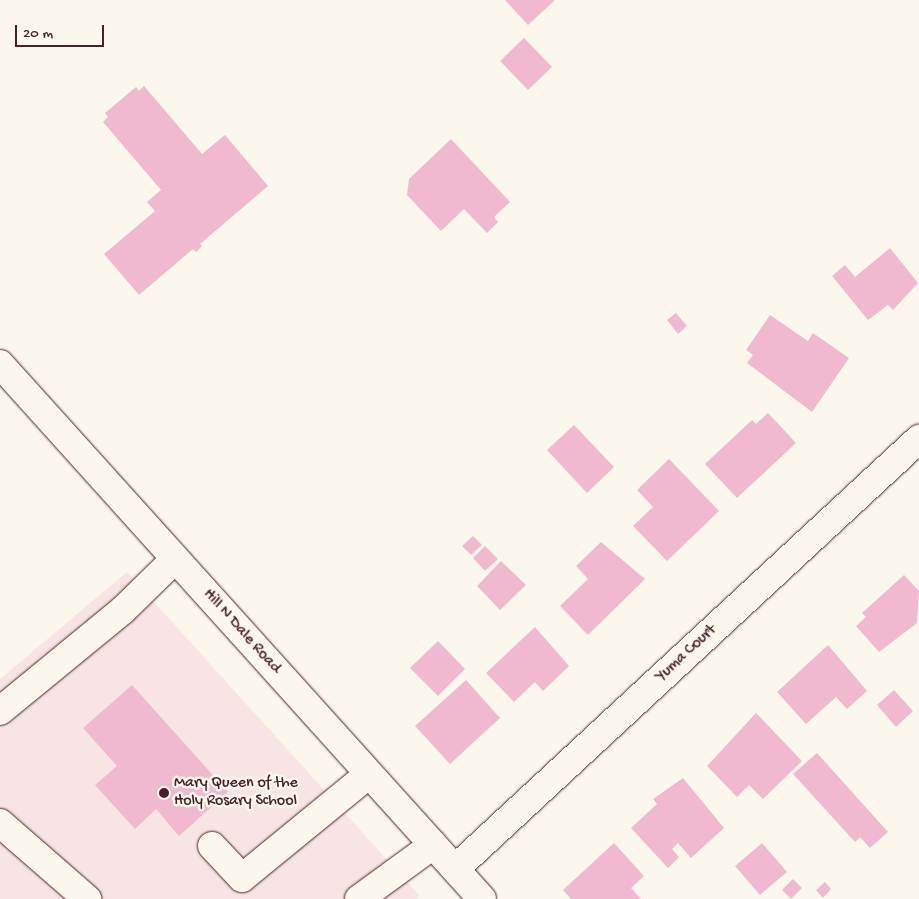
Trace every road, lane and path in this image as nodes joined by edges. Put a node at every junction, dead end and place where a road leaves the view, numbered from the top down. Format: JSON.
{"nodes":[{"id":1,"x":0,"y":364,"type":"edge"},
{"id":2,"x":919,"y":438,"type":"edge"},
{"id":3,"x":176,"y":559,"type":"junction"},
{"id":4,"x":0,"y":711,"type":"edge"},
{"id":5,"x":370,"y":774,"type":"junction"},
{"id":6,"x":0,"y":823,"type":"edge"},
{"id":7,"x":433,"y":845,"type":"junction"},
{"id":8,"x":212,"y":846,"type":"dead end"},
{"id":9,"x":455,"y":869,"type":"junction"},
{"id":10,"x":86,"y":899,"type":"edge"},
{"id":11,"x":359,"y":899,"type":"edge"},
{"id":12,"x":482,"y":899,"type":"edge"}],
"edges":[{"from":1,"to":3,"type":"street","name":"Hill N Dale Road"},
{"from":2,"to":9,"type":"street","name":"Yuma Court"},
{"from":3,"to":4,"type":"street"},
{"from":3,"to":5,"type":"street","name":"Hill N Dale Road"},
{"from":5,"to":7,"type":"street","name":"Hill N Dale Road"},
{"from":5,"to":8,"type":"street"},
{"from":6,"to":10,"type":"street"},
{"from":7,"to":9,"type":"street","name":"Hill N Dale Road"},
{"from":7,"to":11,"type":"street"},
{"from":9,"to":12,"type":"street","name":"Hill N Dale Road"}]}
